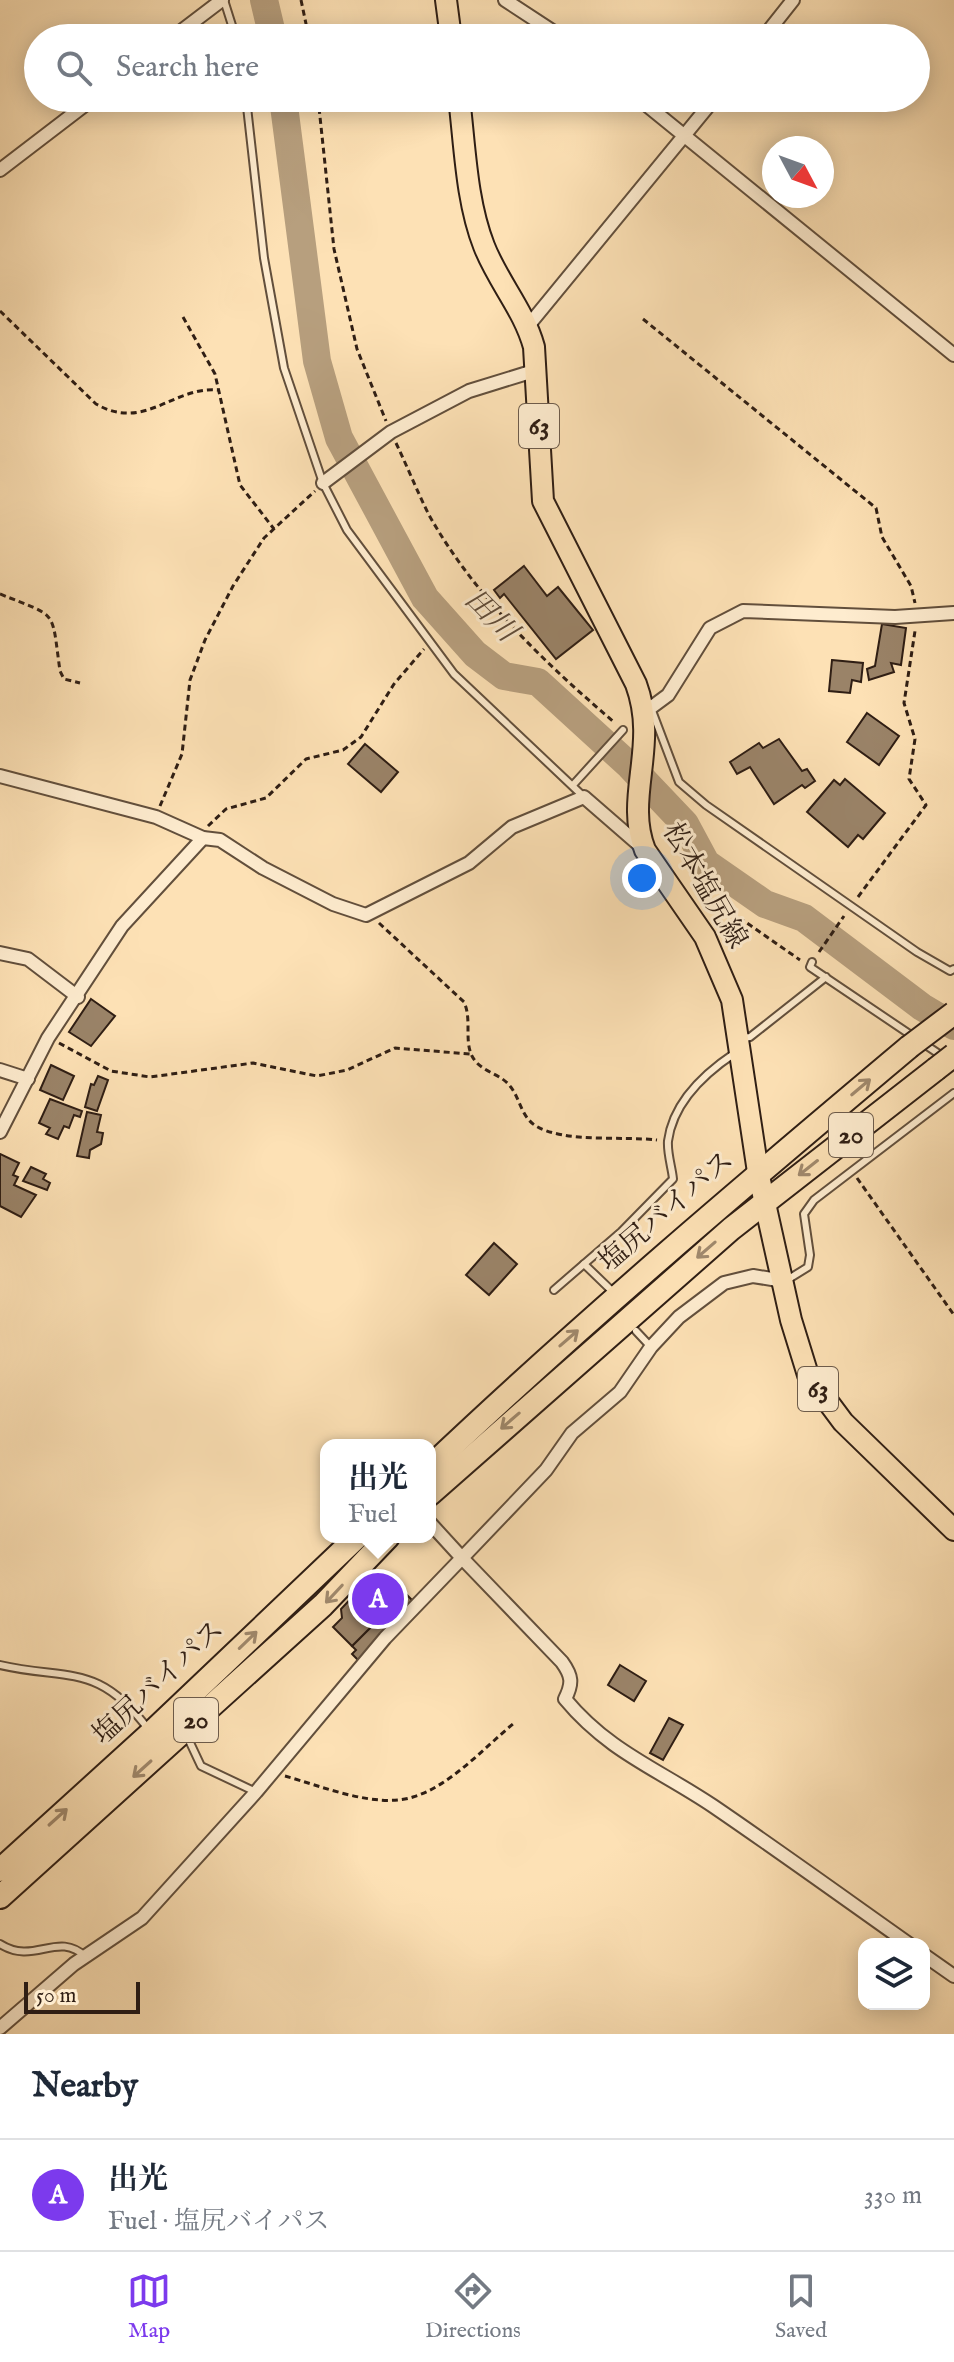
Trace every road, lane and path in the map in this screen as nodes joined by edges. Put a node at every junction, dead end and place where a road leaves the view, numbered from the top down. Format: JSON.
{"nodes":[{"id":1,"x":223,"y":0,"type":"edge"},
{"id":2,"x":301,"y":0,"type":"edge"},
{"id":3,"x":446,"y":0,"type":"edge"},
{"id":4,"x":505,"y":0,"type":"edge"},
{"id":5,"x":793,"y":0,"type":"edge"},
{"id":6,"x":191,"y":24,"type":"edge"},
{"id":7,"x":231,"y":24,"type":"edge"},
{"id":8,"x":306,"y":24,"type":"edge"},
{"id":9,"x":449,"y":24,"type":"edge"},
{"id":10,"x":542,"y":24,"type":"edge"},
{"id":11,"x":774,"y":24,"type":"edge"},
{"id":12,"x":76,"y":112,"type":"edge"},
{"id":13,"x":248,"y":112,"type":"edge"},
{"id":14,"x":319,"y":112,"type":"edge"},
{"id":15,"x":461,"y":112,"type":"edge"},
{"id":16,"x":655,"y":112,"type":"edge"},
{"id":17,"x":704,"y":112,"type":"edge"},
{"id":18,"x":684,"y":136,"type":"junction"},
{"id":19,"x":0,"y":170,"type":"edge"},
{"id":20,"x":0,"y":311,"type":"edge"},
{"id":21,"x":183,"y":317,"type":"dead end"},
{"id":22,"x":643,"y":319,"type":"dead end"},
{"id":23,"x":528,"y":326,"type":"junction"},
{"id":24,"x":954,"y":355,"type":"edge"},
{"id":25,"x":537,"y":370,"type":"junction"},
{"id":26,"x":218,"y":390,"type":"junction"},
{"id":27,"x":388,"y":434,"type":"junction"},
{"id":28,"x":328,"y":480,"type":"junction"},
{"id":29,"x":274,"y":529,"type":"junction"},
{"id":30,"x":0,"y":594,"type":"edge"},
{"id":31,"x":954,"y":613,"type":"edge"},
{"id":32,"x":917,"y":614,"type":"junction"},
{"id":33,"x":429,"y":644,"type":"junction"},
{"id":34,"x":80,"y":683,"type":"dead end"},
{"id":35,"x":648,"y":710,"type":"junction"},
{"id":36,"x":621,"y":732,"type":"joint"},
{"id":37,"x":0,"y":776,"type":"edge"},
{"id":38,"x":575,"y":783,"type":"junction"},
{"id":39,"x":584,"y":797,"type":"junction"},
{"id":40,"x":156,"y":817,"type":"junction"},
{"id":41,"x":201,"y":837,"type":"junction"},
{"id":42,"x":645,"y":850,"type":"junction"},
{"id":43,"x":677,"y":895,"type":"junction"},
{"id":44,"x":850,"y":906,"type":"junction"},
{"id":45,"x":366,"y":915,"type":"junction"},
{"id":46,"x":0,"y":953,"type":"edge"},
{"id":47,"x":811,"y":965,"type":"junction"},
{"id":48,"x":954,"y":969,"type":"edge"},
{"id":49,"x":826,"y":977,"type":"junction"},
{"id":50,"x":78,"y":997,"type":"junction"},
{"id":51,"x":954,"y":1013,"type":"edge"},
{"id":52,"x":48,"y":1038,"type":"junction"},
{"id":53,"x":740,"y":1044,"type":"junction"},
{"id":54,"x":470,"y":1054,"type":"junction"},
{"id":55,"x":948,"y":1063,"type":"edge"},
{"id":56,"x":0,"y":1070,"type":"edge"},
{"id":57,"x":28,"y":1079,"type":"junction"},
{"id":58,"x":954,"y":1093,"type":"edge"},
{"id":59,"x":0,"y":1132,"type":"edge"},
{"id":60,"x":668,"y":1141,"type":"junction"},
{"id":61,"x":851,"y":1170,"type":"junction"},
{"id":62,"x":758,"y":1172,"type":"junction"},
{"id":63,"x":766,"y":1201,"type":"junction"},
{"id":64,"x":584,"y":1264,"type":"junction"},
{"id":65,"x":784,"y":1281,"type":"junction"},
{"id":66,"x":554,"y":1290,"type":"dead end"},
{"id":67,"x":617,"y":1296,"type":"junction"},
{"id":68,"x":954,"y":1315,"type":"edge"},
{"id":69,"x":636,"y":1331,"type":"dead end"},
{"id":70,"x":651,"y":1347,"type":"junction"},
{"id":71,"x":436,"y":1461,"type":"edge"},
{"id":72,"x":436,"y":1489,"type":"edge"},
{"id":73,"x":436,"y":1530,"type":"edge"},
{"id":74,"x":954,"y":1530,"type":"edge"},
{"id":75,"x":351,"y":1543,"type":"edge"},
{"id":76,"x":382,"y":1543,"type":"edge"},
{"id":77,"x":462,"y":1558,"type":"junction"},
{"id":78,"x":0,"y":1665,"type":"edge"},
{"id":79,"x":513,"y":1724,"type":"dead end"},
{"id":80,"x":184,"y":1731,"type":"junction"},
{"id":81,"x":151,"y":1733,"type":"junction"},
{"id":82,"x":273,"y":1772,"type":"junction"},
{"id":83,"x":256,"y":1792,"type":"junction"},
{"id":84,"x":95,"y":1810,"type":"junction"},
{"id":85,"x":0,"y":1870,"type":"edge"},
{"id":86,"x":0,"y":1897,"type":"edge"},
{"id":87,"x":0,"y":1909,"type":"edge"},
{"id":88,"x":901,"y":1938,"type":"edge"},
{"id":89,"x":0,"y":1944,"type":"edge"},
{"id":90,"x":86,"y":1957,"type":"junction"},
{"id":91,"x":930,"y":1959,"type":"edge"},
{"id":92,"x":954,"y":1976,"type":"edge"},
{"id":93,"x":0,"y":2028,"type":"edge"}],
"edges":[{"from":1,"to":6,"type":"street"},
{"from":1,"to":7,"type":"lane"},
{"from":2,"to":8,"type":"path"},
{"from":3,"to":9,"type":"main road"},
{"from":4,"to":10,"type":"street"},
{"from":5,"to":11,"type":"street"},
{"from":12,"to":19,"type":"street"},
{"from":13,"to":28,"type":"lane"},
{"from":14,"to":27,"type":"path"},
{"from":15,"to":23,"type":"main road","name":"松本塩尻線","number":"63"},
{"from":16,"to":18,"type":"street"},
{"from":17,"to":18,"type":"street"},
{"from":18,"to":23,"type":"street"},
{"from":18,"to":24,"type":"street"},
{"from":20,"to":26,"type":"path"},
{"from":21,"to":26,"type":"path"},
{"from":22,"to":32,"type":"path"},
{"from":23,"to":25,"type":"main road","name":"松本塩尻線","number":"63"},
{"from":25,"to":27,"type":"street"},
{"from":25,"to":35,"type":"main road","name":"松本塩尻線","number":"63"},
{"from":26,"to":29,"type":"path"},
{"from":27,"to":28,"type":"street"},
{"from":27,"to":36,"type":"path"},
{"from":28,"to":29,"type":"path"},
{"from":28,"to":33,"type":"lane"},
{"from":29,"to":40,"type":"path"},
{"from":30,"to":34,"type":"path"},
{"from":31,"to":32,"type":"street"},
{"from":32,"to":35,"type":"street"},
{"from":32,"to":44,"type":"path"},
{"from":33,"to":38,"type":"lane"},
{"from":33,"to":41,"type":"path"},
{"from":35,"to":42,"type":"main road","name":"松本塩尻線","number":"63"},
{"from":35,"to":44,"type":"lane"},
{"from":36,"to":38,"type":"lane"},
{"from":37,"to":40,"type":"street"},
{"from":38,"to":39,"type":"lane"},
{"from":39,"to":42,"type":"street"},
{"from":39,"to":45,"type":"street"},
{"from":40,"to":41,"type":"street"},
{"from":41,"to":45,"type":"street"},
{"from":41,"to":50,"type":"street"},
{"from":42,"to":43,"type":"main road","name":"松本塩尻線","number":"63"},
{"from":43,"to":47,"type":"path"},
{"from":43,"to":53,"type":"main road","name":"松本塩尻線","number":"63"},
{"from":44,"to":47,"type":"path"},
{"from":44,"to":48,"type":"lane"},
{"from":45,"to":54,"type":"path"},
{"from":46,"to":50,"type":"street"},
{"from":47,"to":49,"type":"lane"},
{"from":49,"to":53,"type":"lane"},
{"from":49,"to":55,"type":"lane"},
{"from":50,"to":52,"type":"street"},
{"from":62,"to":51,"type":"highway","name":"塩尻バイパス","number":"20","one_way":true,"bridge":true},
{"from":52,"to":54,"type":"path"},
{"from":52,"to":57,"type":"street"},
{"from":53,"to":60,"type":"lane"},
{"from":53,"to":62,"type":"main road","name":"松本塩尻線","number":"63"},
{"from":54,"to":60,"type":"path"},
{"from":55,"to":63,"type":"highway","name":"塩尻バイパス","number":"20","one_way":true},
{"from":56,"to":57,"type":"street"},
{"from":57,"to":59,"type":"street"},
{"from":58,"to":61,"type":"lane"},
{"from":60,"to":64,"type":"lane"},
{"from":61,"to":65,"type":"lane"},
{"from":61,"to":68,"type":"path"},
{"from":62,"to":63,"type":"main road","name":"松本塩尻線","number":"63"},
{"from":62,"to":67,"type":"highway","name":"塩尻バイパス","number":"20"},
{"from":63,"to":65,"type":"main road","name":"松本塩尻線","number":"63"},
{"from":63,"to":72,"type":"highway","name":"塩尻バイパス","number":"20","one_way":true},
{"from":64,"to":66,"type":"lane"},
{"from":64,"to":67,"type":"lane"},
{"from":65,"to":70,"type":"street"},
{"from":65,"to":74,"type":"main road","name":"松本塩尻線","number":"63"},
{"from":71,"to":67,"type":"highway","name":"塩尻バイパス","number":"20","one_way":true},
{"from":69,"to":70,"type":"lane"},
{"from":70,"to":77,"type":"street"},
{"from":73,"to":77,"type":"street"},
{"from":81,"to":75,"type":"highway","name":"塩尻バイパス","number":"20","one_way":true},
{"from":76,"to":80,"type":"highway","name":"塩尻バイパス","number":"20","one_way":true},
{"from":77,"to":82,"type":"street"},
{"from":77,"to":88,"type":"street"},
{"from":78,"to":81,"type":"lane"},
{"from":79,"to":82,"type":"path"},
{"from":80,"to":83,"type":"lane"},
{"from":80,"to":84,"type":"highway","name":"塩尻バイパス","number":"20","one_way":true},
{"from":85,"to":81,"type":"highway","name":"塩尻バイパス","number":"20","one_way":true},
{"from":82,"to":83,"type":"street"},
{"from":83,"to":90,"type":"street"},
{"from":84,"to":86,"type":"highway","name":"塩尻バイパス","number":"20"},
{"from":84,"to":87,"type":"street"},
{"from":89,"to":90,"type":"lane"},
{"from":90,"to":93,"type":"street"},
{"from":91,"to":92,"type":"street"}]}
